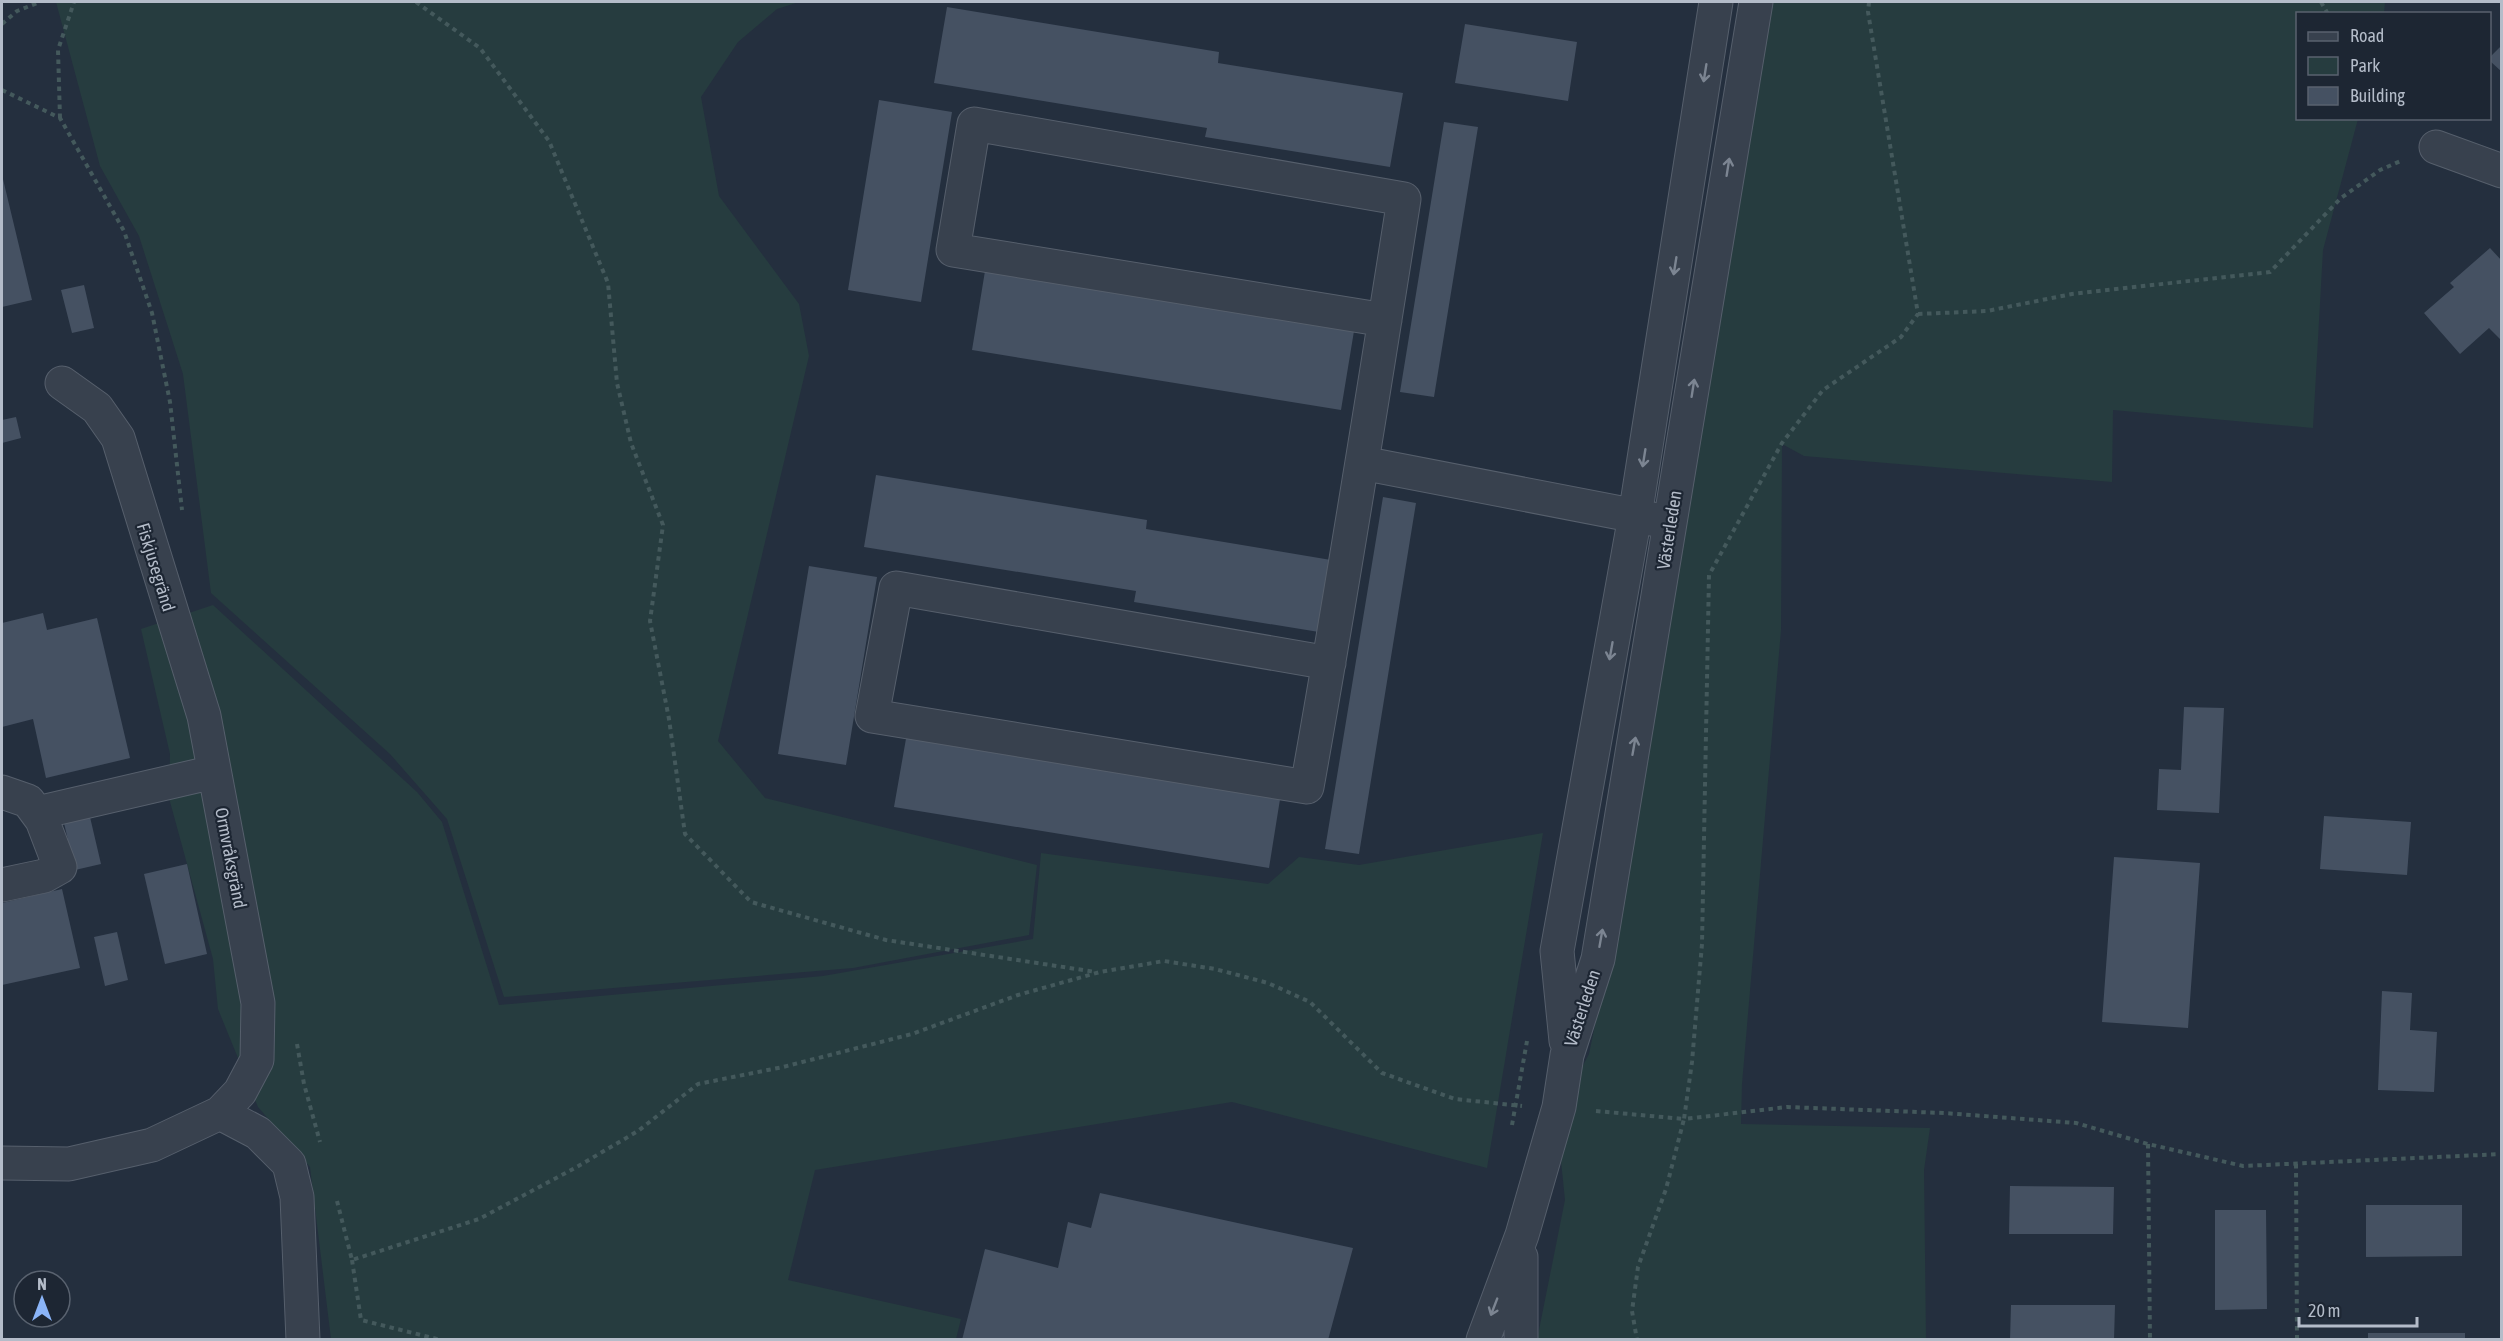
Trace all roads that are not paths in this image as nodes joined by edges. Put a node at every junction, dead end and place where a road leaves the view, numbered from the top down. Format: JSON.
{"nodes":[{"id":1,"x":1716,"y":2,"type":"edge"},
{"id":2,"x":1756,"y":2,"type":"edge"},
{"id":3,"x":2436,"y":147,"type":"road end"},
{"id":4,"x":2502,"y":171,"type":"edge"},
{"id":5,"x":1385,"y":320,"type":"junction"},
{"id":6,"x":62,"y":383,"type":"dead end"},
{"id":7,"x":1362,"y":463,"type":"junction"},
{"id":8,"x":1635,"y":516,"type":"junction"},
{"id":9,"x":1671,"y":523,"type":"junction"},
{"id":10,"x":1329,"y":663,"type":"junction"},
{"id":11,"x":214,"y":772,"type":"junction"},
{"id":12,"x":2,"y":792,"type":"edge"},
{"id":13,"x":37,"y":813,"type":"junction"},
{"id":14,"x":2,"y":885,"type":"edge"},
{"id":15,"x":1567,"y":1055,"type":"junction"},
{"id":16,"x":220,"y":1113,"type":"junction"},
{"id":17,"x":2,"y":1163,"type":"edge"},
{"id":18,"x":1522,"y":1235,"type":"junction"},
{"id":19,"x":303,"y":1340,"type":"edge"},
{"id":20,"x":1483,"y":1340,"type":"edge"},
{"id":21,"x":1521,"y":1340,"type":"edge"}],
"edges":[{"from":1,"to":8,"type":"street","name":"Västerleden","one_way":true},
{"from":9,"to":2,"type":"street","name":"Västerleden","one_way":true},
{"from":3,"to":4,"type":"street"},
{"from":5,"to":5,"type":"street"},
{"from":5,"to":7,"type":"street"},
{"from":6,"to":11,"type":"street","name":"Fiskjusegränd"},
{"from":7,"to":8,"type":"street"},
{"from":7,"to":10,"type":"street"},
{"from":8,"to":9,"type":"street"},
{"from":8,"to":15,"type":"street","name":"Västerleden","one_way":true},
{"from":15,"to":9,"type":"street","name":"Västerleden","one_way":true},
{"from":10,"to":10,"type":"street"},
{"from":11,"to":13,"type":"street"},
{"from":11,"to":16,"type":"street","name":"Ormvråksgränd"},
{"from":12,"to":13,"type":"street"},
{"from":13,"to":14,"type":"street"},
{"from":15,"to":18,"type":"street","name":"Västerleden"},
{"from":16,"to":17,"type":"street"},
{"from":16,"to":19,"type":"street"},
{"from":18,"to":20,"type":"street","name":"Västerleden","one_way":true},
{"from":18,"to":21,"type":"street","name":"Västerleden"}]}
